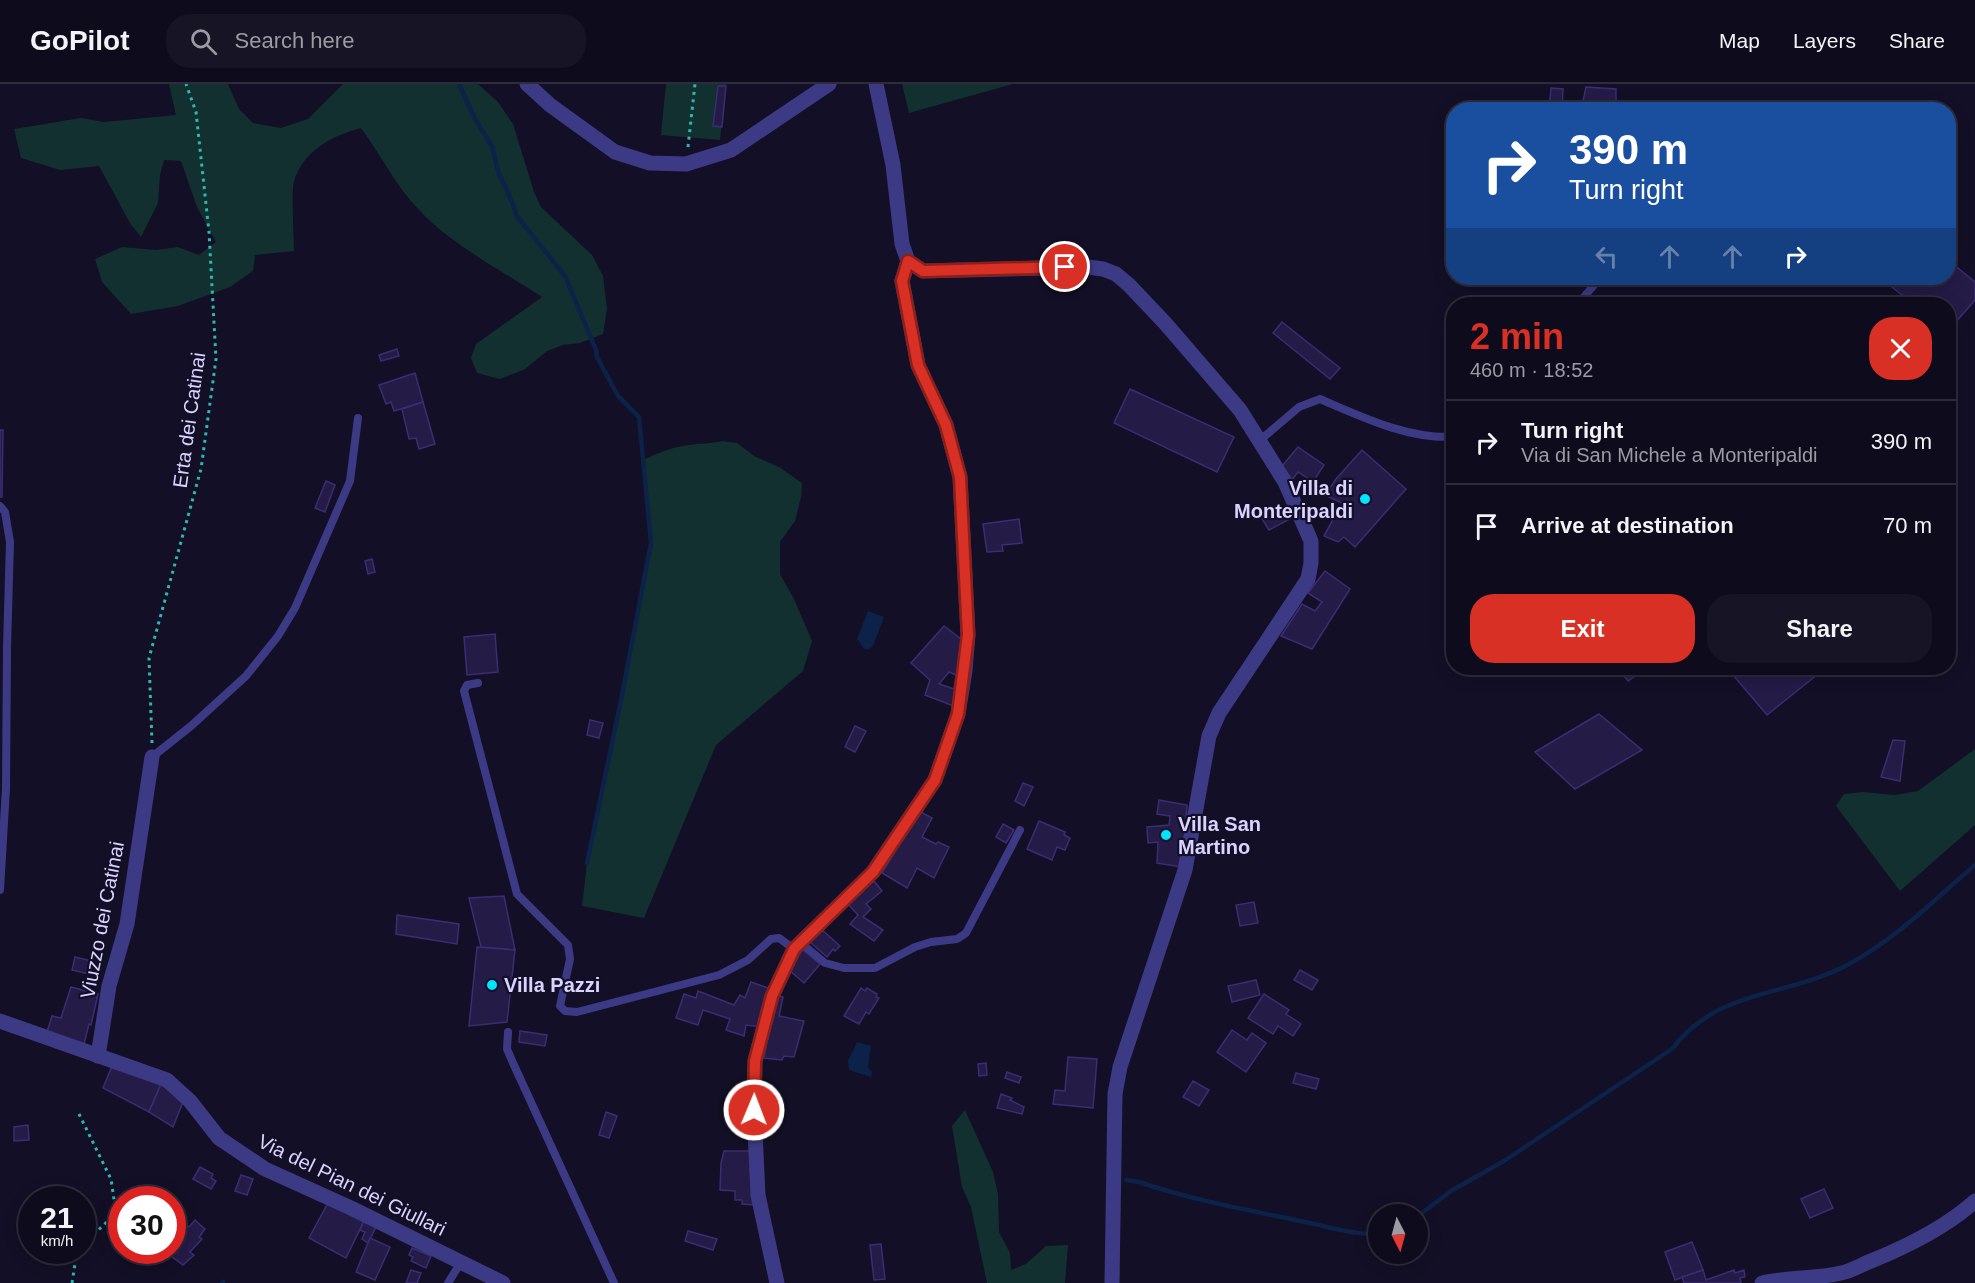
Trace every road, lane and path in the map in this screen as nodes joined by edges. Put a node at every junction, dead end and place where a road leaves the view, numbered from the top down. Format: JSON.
{"nodes":[{"id":1,"x":186,"y":84,"type":"edge"},
{"id":2,"x":527,"y":84,"type":"edge"},
{"id":3,"x":694,"y":84,"type":"edge"},
{"id":4,"x":829,"y":84,"type":"edge"},
{"id":5,"x":876,"y":84,"type":"edge"},
{"id":6,"x":686,"y":164,"type":"junction"},
{"id":7,"x":908,"y":261,"type":"junction"},
{"id":8,"x":1594,"y":285,"type":"edge"},
{"id":9,"x":1584,"y":297,"type":"edge"},
{"id":10,"x":358,"y":418,"type":"dead end"},
{"id":11,"x":1446,"y":435,"type":"edge"},
{"id":12,"x":1259,"y":441,"type":"junction"},
{"id":13,"x":0,"y":506,"type":"edge"},
{"id":14,"x":478,"y":683,"type":"dead end"},
{"id":15,"x":152,"y":757,"type":"junction"},
{"id":16,"x":1020,"y":830,"type":"dead end"},
{"id":17,"x":0,"y":890,"type":"edge"},
{"id":18,"x":798,"y":946,"type":"junction"},
{"id":19,"x":0,"y":1021,"type":"edge"},
{"id":20,"x":508,"y":1032,"type":"dead end"},
{"id":21,"x":98,"y":1056,"type":"junction"},
{"id":22,"x":79,"y":1114,"type":"dead end"},
{"id":23,"x":1975,"y":1201,"type":"edge"},
{"id":24,"x":96,"y":1232,"type":"edge"},
{"id":25,"x":461,"y":1262,"type":"junction"},
{"id":26,"x":75,"y":1264,"type":"edge"},
{"id":27,"x":72,"y":1283,"type":"edge"},
{"id":28,"x":448,"y":1283,"type":"edge"},
{"id":29,"x":503,"y":1283,"type":"edge"},
{"id":30,"x":614,"y":1283,"type":"edge"},
{"id":31,"x":777,"y":1283,"type":"edge"},
{"id":32,"x":1112,"y":1283,"type":"edge"},
{"id":33,"x":1762,"y":1283,"type":"edge"}],
"edges":[{"from":1,"to":15,"type":"path","name":"Erta dei Catinai"},
{"from":2,"to":6,"type":"street"},
{"from":3,"to":6,"type":"path"},
{"from":4,"to":6,"type":"street"},
{"from":5,"to":7,"type":"street"},
{"from":7,"to":12,"type":"street"},
{"from":7,"to":18,"type":"street"},
{"from":8,"to":9,"type":"lane"},
{"from":10,"to":15,"type":"lane"},
{"from":11,"to":12,"type":"lane"},
{"from":12,"to":32,"type":"street"},
{"from":13,"to":17,"type":"lane"},
{"from":14,"to":18,"type":"lane"},
{"from":15,"to":21,"type":"street","name":"Viuzzo dei Catinai"},
{"from":16,"to":18,"type":"lane"},
{"from":18,"to":31,"type":"street"},
{"from":19,"to":21,"type":"street","name":"Via del Pian dei Giullari"},
{"from":20,"to":30,"type":"lane"},
{"from":21,"to":25,"type":"street","name":"Via del Pian dei Giullari"},
{"from":22,"to":24,"type":"path"},
{"from":23,"to":33,"type":"street"},
{"from":25,"to":28,"type":"lane"},
{"from":25,"to":29,"type":"street","name":"Via del Pian dei Giullari"},
{"from":26,"to":27,"type":"path"}]}
